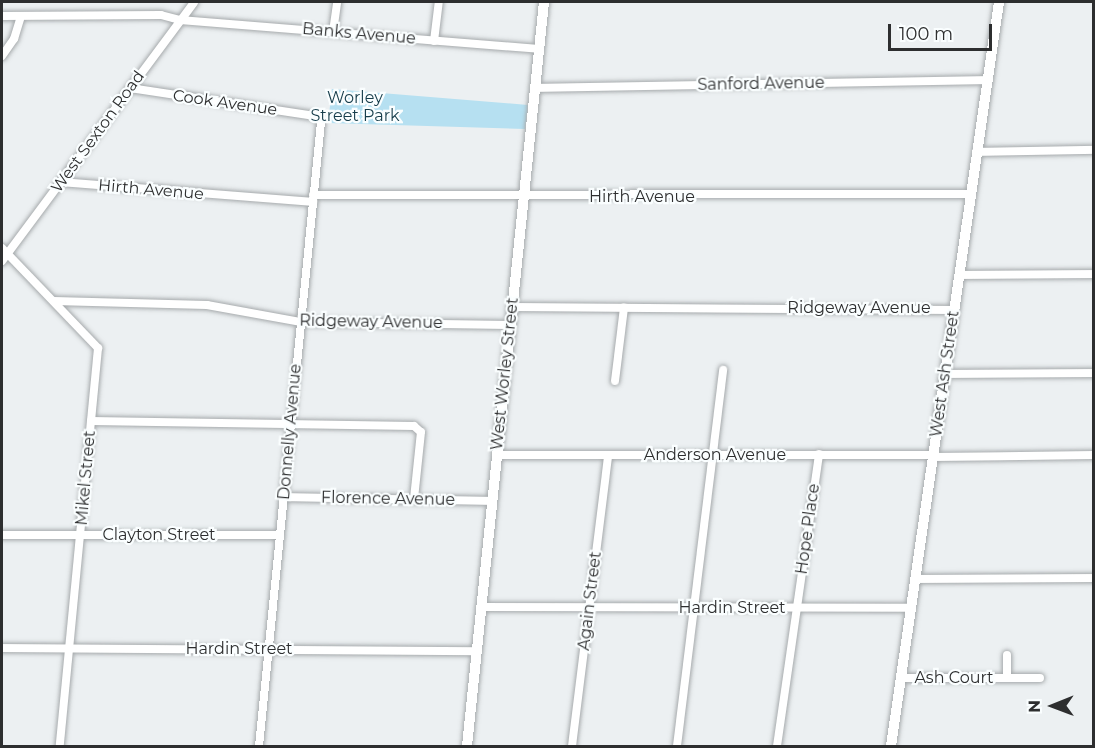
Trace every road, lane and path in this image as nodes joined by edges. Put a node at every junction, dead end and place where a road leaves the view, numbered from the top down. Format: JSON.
{"nodes":[{"id":1,"x":194,"y":2,"type":"edge"},
{"id":2,"x":337,"y":2,"type":"edge"},
{"id":3,"x":439,"y":2,"type":"edge"},
{"id":4,"x":544,"y":2,"type":"edge"},
{"id":5,"x":999,"y":2,"type":"edge"},
{"id":6,"x":2,"y":16,"type":"edge"},
{"id":7,"x":21,"y":16,"type":"junction"},
{"id":8,"x":180,"y":20,"type":"junction"},
{"id":9,"x":333,"y":32,"type":"junction"},
{"id":10,"x":434,"y":40,"type":"junction"},
{"id":11,"x":539,"y":50,"type":"junction"},
{"id":12,"x":2,"y":56,"type":"edge"},
{"id":13,"x":987,"y":80,"type":"junction"},
{"id":14,"x":130,"y":88,"type":"junction"},
{"id":15,"x":535,"y":88,"type":"junction"},
{"id":16,"x":320,"y":118,"type":"joint"},
{"id":17,"x":1094,"y":150,"type":"edge"},
{"id":18,"x":976,"y":152,"type":"junction"},
{"id":19,"x":61,"y":182,"type":"junction"},
{"id":20,"x":970,"y":194,"type":"junction"},
{"id":21,"x":523,"y":198,"type":"junction"},
{"id":22,"x":313,"y":199,"type":"junction"},
{"id":23,"x":5,"y":251,"type":"edge"},
{"id":24,"x":2,"y":261,"type":"edge"},
{"id":25,"x":959,"y":274,"type":"junction"},
{"id":26,"x":1094,"y":274,"type":"edge"},
{"id":27,"x":54,"y":301,"type":"junction"},
{"id":28,"x":512,"y":308,"type":"junction"},
{"id":29,"x":624,"y":308,"type":"junction"},
{"id":30,"x":955,"y":310,"type":"junction"},
{"id":31,"x":301,"y":322,"type":"junction"},
{"id":32,"x":510,"y":325,"type":"junction"},
{"id":33,"x":723,"y":370,"type":"dead end"},
{"id":34,"x":1094,"y":373,"type":"edge"},
{"id":35,"x":945,"y":374,"type":"junction"},
{"id":36,"x":615,"y":381,"type":"dead end"},
{"id":37,"x":92,"y":421,"type":"junction"},
{"id":38,"x":291,"y":424,"type":"junction"},
{"id":39,"x":819,"y":454,"type":"junction"},
{"id":40,"x":496,"y":455,"type":"junction"},
{"id":41,"x":608,"y":455,"type":"junction"},
{"id":42,"x":712,"y":455,"type":"junction"},
{"id":43,"x":1094,"y":455,"type":"edge"},
{"id":44,"x":933,"y":456,"type":"junction"},
{"id":45,"x":284,"y":497,"type":"junction"},
{"id":46,"x":414,"y":499,"type":"junction"},
{"id":47,"x":492,"y":501,"type":"junction"},
{"id":48,"x":2,"y":535,"type":"edge"},
{"id":49,"x":81,"y":535,"type":"junction"},
{"id":50,"x":280,"y":536,"type":"junction"},
{"id":51,"x":915,"y":579,"type":"junction"},
{"id":52,"x":1094,"y":579,"type":"edge"},
{"id":53,"x":481,"y":607,"type":"junction"},
{"id":54,"x":590,"y":608,"type":"junction"},
{"id":55,"x":693,"y":608,"type":"junction"},
{"id":56,"x":798,"y":608,"type":"junction"},
{"id":57,"x":911,"y":608,"type":"junction"},
{"id":58,"x":2,"y":648,"type":"edge"},
{"id":59,"x":70,"y":648,"type":"junction"},
{"id":60,"x":269,"y":649,"type":"junction"},
{"id":61,"x":476,"y":651,"type":"junction"},
{"id":62,"x":1007,"y":655,"type":"dead end"},
{"id":63,"x":900,"y":678,"type":"junction"},
{"id":64,"x":1007,"y":678,"type":"junction"},
{"id":65,"x":1040,"y":678,"type":"dead end"},
{"id":66,"x":60,"y":747,"type":"edge"},
{"id":67,"x":260,"y":747,"type":"edge"},
{"id":68,"x":467,"y":747,"type":"edge"},
{"id":69,"x":572,"y":747,"type":"edge"},
{"id":70,"x":677,"y":747,"type":"edge"},
{"id":71,"x":777,"y":747,"type":"edge"},
{"id":72,"x":891,"y":747,"type":"edge"}],
"edges":[{"from":1,"to":8,"type":"street","name":"West Sexton Road"},
{"from":2,"to":9,"type":"street"},
{"from":3,"to":10,"type":"street"},
{"from":4,"to":11,"type":"street","name":"West Worley Street"},
{"from":5,"to":13,"type":"street","name":"West Ash Street"},
{"from":6,"to":7,"type":"street","name":"Banks Avenue"},
{"from":7,"to":8,"type":"street","name":"Banks Avenue"},
{"from":7,"to":12,"type":"street"},
{"from":8,"to":9,"type":"street","name":"Banks Avenue"},
{"from":8,"to":14,"type":"street","name":"West Sexton Road"},
{"from":9,"to":10,"type":"street","name":"Banks Avenue"},
{"from":10,"to":11,"type":"street","name":"Banks Avenue"},
{"from":11,"to":15,"type":"street","name":"West Worley Street"},
{"from":13,"to":15,"type":"street","name":"Sanford Avenue"},
{"from":13,"to":18,"type":"street","name":"West Ash Street"},
{"from":14,"to":16,"type":"street","name":"Cook Avenue"},
{"from":14,"to":19,"type":"street","name":"West Sexton Road"},
{"from":15,"to":21,"type":"street","name":"West Worley Street"},
{"from":16,"to":22,"type":"street","name":"Donnelly Avenue"},
{"from":17,"to":18,"type":"street"},
{"from":18,"to":20,"type":"street","name":"West Ash Street"},
{"from":19,"to":22,"type":"street","name":"Hirth Avenue"},
{"from":19,"to":23,"type":"street","name":"West Sexton Road"},
{"from":20,"to":21,"type":"street","name":"Hirth Avenue"},
{"from":20,"to":25,"type":"street","name":"West Ash Street"},
{"from":21,"to":22,"type":"street","name":"Hirth Avenue"},
{"from":21,"to":28,"type":"street","name":"West Worley Street"},
{"from":22,"to":31,"type":"street","name":"Donnelly Avenue"},
{"from":23,"to":24,"type":"street","name":"West Sexton Road"},
{"from":23,"to":27,"type":"street","name":"Mikel Street"},
{"from":25,"to":26,"type":"street"},
{"from":25,"to":30,"type":"street","name":"West Ash Street"},
{"from":27,"to":31,"type":"street","name":"Ridgeway Avenue"},
{"from":27,"to":37,"type":"street","name":"Mikel Street"},
{"from":28,"to":29,"type":"street","name":"Ridgeway Avenue"},
{"from":28,"to":32,"type":"street","name":"West Worley Street"},
{"from":29,"to":30,"type":"street","name":"Ridgeway Avenue"},
{"from":29,"to":36,"type":"street"},
{"from":30,"to":35,"type":"street","name":"West Ash Street"},
{"from":31,"to":32,"type":"street","name":"Ridgeway Avenue"},
{"from":31,"to":38,"type":"street","name":"Donnelly Avenue"},
{"from":32,"to":40,"type":"street","name":"West Worley Street"},
{"from":33,"to":42,"type":"street"},
{"from":34,"to":35,"type":"street"},
{"from":35,"to":44,"type":"street","name":"West Ash Street"},
{"from":37,"to":38,"type":"street"},
{"from":37,"to":49,"type":"street","name":"Mikel Street"},
{"from":38,"to":45,"type":"street","name":"Donnelly Avenue"},
{"from":38,"to":46,"type":"street"},
{"from":39,"to":42,"type":"street","name":"Anderson Avenue"},
{"from":39,"to":44,"type":"street","name":"Anderson Avenue"},
{"from":39,"to":56,"type":"street","name":"Hope Place"},
{"from":40,"to":41,"type":"street","name":"Anderson Avenue"},
{"from":40,"to":47,"type":"street","name":"West Worley Street"},
{"from":41,"to":42,"type":"street","name":"Anderson Avenue"},
{"from":41,"to":54,"type":"street","name":"Again Street"},
{"from":42,"to":55,"type":"street"},
{"from":43,"to":44,"type":"street","name":"Anderson Avenue"},
{"from":44,"to":51,"type":"street","name":"West Ash Street"},
{"from":45,"to":46,"type":"street","name":"Florence Avenue"},
{"from":45,"to":50,"type":"street","name":"Donnelly Avenue"},
{"from":46,"to":47,"type":"street","name":"Florence Avenue"},
{"from":47,"to":53,"type":"street","name":"West Worley Street"},
{"from":48,"to":49,"type":"street","name":"Clayton Street"},
{"from":49,"to":50,"type":"street","name":"Clayton Street"},
{"from":49,"to":59,"type":"street","name":"Mikel Street"},
{"from":50,"to":60,"type":"street","name":"Donnelly Avenue"},
{"from":51,"to":52,"type":"street"},
{"from":51,"to":57,"type":"street","name":"West Ash Street"},
{"from":53,"to":54,"type":"street","name":"Hardin Street"},
{"from":53,"to":61,"type":"street","name":"West Worley Street"},
{"from":54,"to":55,"type":"street","name":"Hardin Street"},
{"from":54,"to":69,"type":"street","name":"Again Street"},
{"from":55,"to":56,"type":"street","name":"Hardin Street"},
{"from":55,"to":70,"type":"street"},
{"from":56,"to":57,"type":"street","name":"Hardin Street"},
{"from":56,"to":71,"type":"street","name":"Hope Place"},
{"from":57,"to":63,"type":"street","name":"West Ash Street"},
{"from":58,"to":59,"type":"street","name":"Hardin Street"},
{"from":59,"to":60,"type":"street","name":"Hardin Street"},
{"from":59,"to":66,"type":"street","name":"Mikel Street"},
{"from":60,"to":61,"type":"street","name":"Hardin Street"},
{"from":60,"to":67,"type":"street","name":"Donnelly Avenue"},
{"from":61,"to":68,"type":"street","name":"West Worley Street"},
{"from":62,"to":64,"type":"street","name":"Ash Court"},
{"from":63,"to":64,"type":"street","name":"Ash Court"},
{"from":63,"to":72,"type":"street","name":"West Ash Street"},
{"from":64,"to":65,"type":"street","name":"Ash Court"}]}
